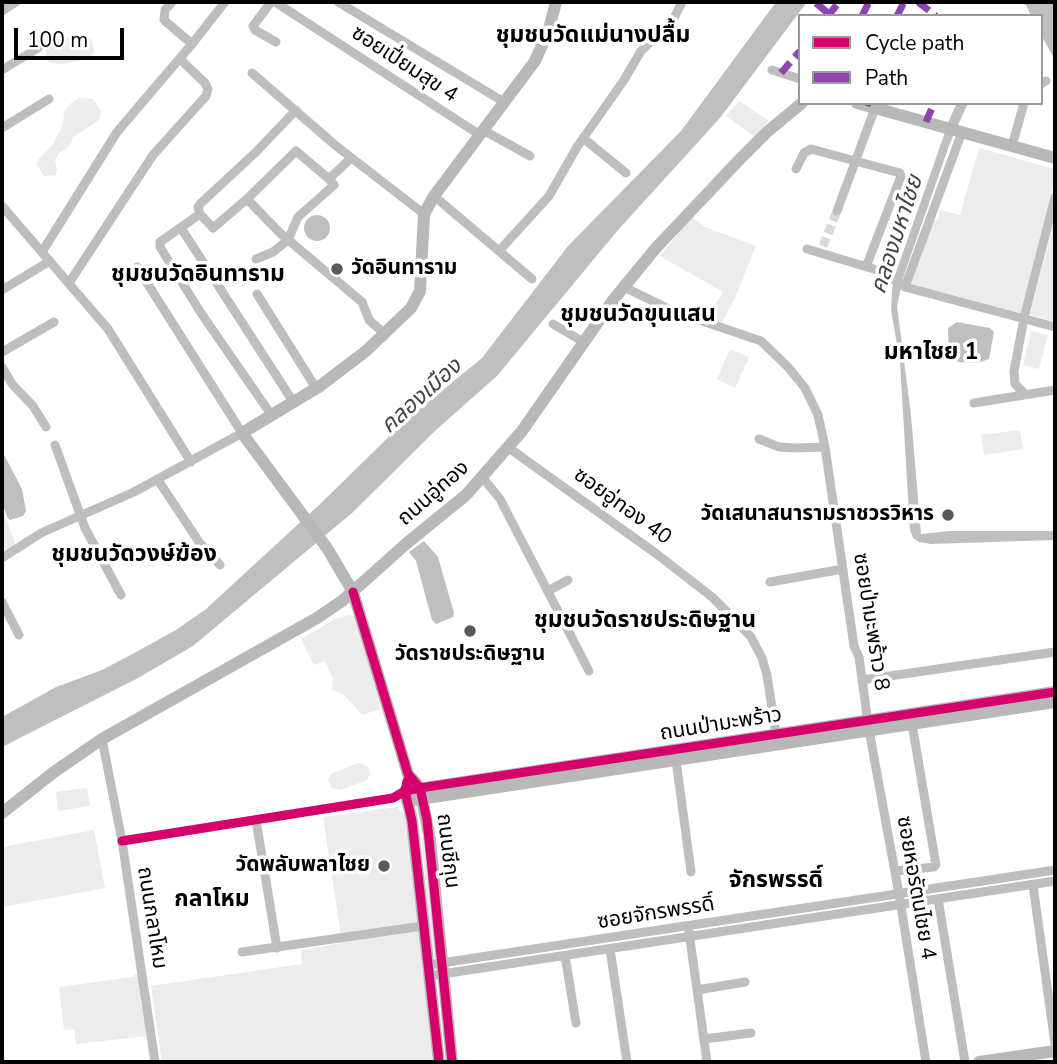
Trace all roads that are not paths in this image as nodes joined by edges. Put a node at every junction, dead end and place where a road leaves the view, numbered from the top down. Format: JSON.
{"nodes":[{"id":1,"x":16,"y":2,"type":"edge"},
{"id":2,"x":172,"y":2,"type":"edge"},
{"id":3,"x":225,"y":2,"type":"edge"},
{"id":4,"x":273,"y":2,"type":"edge"},
{"id":5,"x":338,"y":2,"type":"edge"},
{"id":6,"x":556,"y":2,"type":"edge"},
{"id":7,"x":682,"y":2,"type":"edge"},
{"id":8,"x":2,"y":11,"type":"edge"},
{"id":9,"x":276,"y":42,"type":"dead end"},
{"id":10,"x":192,"y":44,"type":"junction"},
{"id":11,"x":38,"y":48,"type":"dead end"},
{"id":12,"x":180,"y":60,"type":"junction"},
{"id":13,"x":772,"y":70,"type":"dead end"},
{"id":14,"x":2,"y":71,"type":"edge"},
{"id":15,"x":252,"y":73,"type":"dead end"},
{"id":16,"x":798,"y":78,"type":"edge"},
{"id":17,"x":49,"y":99,"type":"dead end"},
{"id":18,"x":504,"y":102,"type":"junction"},
{"id":19,"x":800,"y":105,"type":"edge"},
{"id":20,"x":864,"y":105,"type":"edge"},
{"id":21,"x":1023,"y":105,"type":"edge"},
{"id":22,"x":875,"y":108,"type":"junction"},
{"id":23,"x":296,"y":110,"type":"junction"},
{"id":24,"x":2,"y":128,"type":"edge"},
{"id":25,"x":955,"y":130,"type":"junction"},
{"id":26,"x":482,"y":133,"type":"junction"},
{"id":27,"x":583,"y":138,"type":"junction"},
{"id":28,"x":1012,"y":146,"type":"junction"},
{"id":29,"x":530,"y":156,"type":"dead end"},
{"id":30,"x":351,"y":158,"type":"junction"},
{"id":31,"x":1055,"y":158,"type":"edge"},
{"id":32,"x":857,"y":160,"type":"junction"},
{"id":33,"x":796,"y":169,"type":"dead end"},
{"id":34,"x":626,"y":173,"type":"dead end"},
{"id":35,"x":329,"y":179,"type":"junction"},
{"id":36,"x":434,"y":195,"type":"junction"},
{"id":37,"x":1055,"y":197,"type":"edge"},
{"id":38,"x":247,"y":199,"type":"junction"},
{"id":39,"x":3,"y":211,"type":"edge"},
{"id":40,"x":837,"y":211,"type":"tunnel mouth"},
{"id":41,"x":200,"y":214,"type":"junction"},
{"id":42,"x":424,"y":214,"type":"junction"},
{"id":43,"x":181,"y":228,"type":"junction"},
{"id":44,"x":288,"y":240,"type":"junction"},
{"id":45,"x":807,"y":249,"type":"dead end"},
{"id":46,"x":499,"y":251,"type":"junction"},
{"id":47,"x":41,"y":252,"type":"junction"},
{"id":48,"x":257,"y":259,"type":"dead end"},
{"id":49,"x":50,"y":261,"type":"junction"},
{"id":50,"x":137,"y":267,"type":"dead end"},
{"id":51,"x":866,"y":267,"type":"junction"},
{"id":52,"x":532,"y":279,"type":"dead end"},
{"id":53,"x":69,"y":283,"type":"junction"},
{"id":54,"x":904,"y":286,"type":"junction"},
{"id":55,"x":624,"y":287,"type":"junction"},
{"id":56,"x":2,"y":290,"type":"edge"},
{"id":57,"x":257,"y":294,"type":"dead end"},
{"id":58,"x":1024,"y":318,"type":"junction"},
{"id":59,"x":54,"y":322,"type":"dead end"},
{"id":60,"x":553,"y":324,"type":"dead end"},
{"id":61,"x":1055,"y":327,"type":"edge"},
{"id":62,"x":385,"y":334,"type":"junction"},
{"id":63,"x":584,"y":343,"type":"junction"},
{"id":64,"x":2,"y":352,"type":"edge"},
{"id":65,"x":2,"y":367,"type":"edge"},
{"id":66,"x":316,"y":388,"type":"junction"},
{"id":67,"x":1055,"y":390,"type":"edge"},
{"id":68,"x":1025,"y":394,"type":"junction"},
{"id":69,"x":294,"y":402,"type":"junction"},
{"id":70,"x":974,"y":404,"type":"dead end"},
{"id":71,"x":272,"y":415,"type":"junction"},
{"id":72,"x":47,"y":427,"type":"dead end"},
{"id":73,"x":242,"y":433,"type":"junction"},
{"id":74,"x":759,"y":439,"type":"dead end"},
{"id":75,"x":55,"y":445,"type":"dead end"},
{"id":76,"x":825,"y":447,"type":"junction"},
{"id":77,"x":509,"y":448,"type":"junction"},
{"id":78,"x":191,"y":462,"type":"junction"},
{"id":79,"x":484,"y":478,"type":"junction"},
{"id":80,"x":158,"y":480,"type":"junction"},
{"id":81,"x":80,"y":515,"type":"junction"},
{"id":82,"x":2,"y":558,"type":"edge"},
{"id":83,"x":220,"y":565,"type":"dead end"},
{"id":84,"x":843,"y":569,"type":"junction"},
{"id":85,"x":568,"y":580,"type":"dead end"},
{"id":86,"x":770,"y":582,"type":"dead end"},
{"id":87,"x":548,"y":591,"type":"junction"},
{"id":88,"x":353,"y":592,"type":"junction"},
{"id":89,"x":121,"y":596,"type":"dead end"},
{"id":90,"x":2,"y":601,"type":"edge"},
{"id":91,"x":19,"y":635,"type":"dead end"},
{"id":92,"x":1055,"y":652,"type":"edge"},
{"id":93,"x":589,"y":671,"type":"dead end"},
{"id":94,"x":862,"y":680,"type":"junction"},
{"id":95,"x":1055,"y":692,"type":"edge"},
{"id":96,"x":1055,"y":702,"type":"edge"},
{"id":97,"x":912,"y":724,"type":"junction"},
{"id":98,"x":868,"y":725,"type":"junction"},
{"id":99,"x":776,"y":734,"type":"junction"},
{"id":100,"x":103,"y":739,"type":"junction"},
{"id":101,"x":676,"y":760,"type":"junction"},
{"id":102,"x":408,"y":774,"type":"junction"},
{"id":103,"x":421,"y":794,"type":"junction"},
{"id":104,"x":402,"y":797,"type":"junction"},
{"id":105,"x":2,"y":813,"type":"edge"},
{"id":106,"x":256,"y":820,"type":"junction"},
{"id":107,"x":122,"y":841,"type":"junction"},
{"id":108,"x":1055,"y":870,"type":"edge"},
{"id":109,"x":895,"y":871,"type":"junction"},
{"id":110,"x":691,"y":872,"type":"dead end"},
{"id":111,"x":999,"y":878,"type":"junction"},
{"id":112,"x":1055,"y":881,"type":"edge"},
{"id":113,"x":1032,"y":885,"type":"junction"},
{"id":114,"x":1001,"y":890,"type":"junction"},
{"id":115,"x":899,"y":894,"type":"junction"},
{"id":116,"x":938,"y":899,"type":"junction"},
{"id":117,"x":830,"y":904,"type":"junction"},
{"id":118,"x":901,"y":905,"type":"junction"},
{"id":119,"x":831,"y":915,"type":"junction"},
{"id":120,"x":424,"y":926,"type":"junction"},
{"id":121,"x":688,"y":927,"type":"junction"},
{"id":122,"x":690,"y":937,"type":"junction"},
{"id":123,"x":277,"y":948,"type":"junction"},
{"id":124,"x":540,"y":948,"type":"junction"},
{"id":125,"x":610,"y":950,"type":"junction"},
{"id":126,"x":242,"y":953,"type":"dead end"},
{"id":127,"x":565,"y":956,"type":"junction"},
{"id":128,"x":542,"y":960,"type":"junction"},
{"id":129,"x":443,"y":969,"type":"junction"},
{"id":130,"x":428,"y":970,"type":"junction"},
{"id":131,"x":745,"y":982,"type":"dead end"},
{"id":132,"x":697,"y":990,"type":"junction"},
{"id":133,"x":576,"y":1023,"type":"dead end"},
{"id":134,"x":751,"y":1033,"type":"dead end"},
{"id":135,"x":704,"y":1039,"type":"junction"},
{"id":136,"x":1055,"y":1044,"type":"edge"},
{"id":137,"x":1055,"y":1051,"type":"edge"},
{"id":138,"x":155,"y":1062,"type":"edge"},
{"id":139,"x":439,"y":1062,"type":"edge"},
{"id":140,"x":453,"y":1062,"type":"edge"},
{"id":141,"x":627,"y":1062,"type":"edge"},
{"id":142,"x":707,"y":1062,"type":"edge"},
{"id":143,"x":926,"y":1062,"type":"edge"},
{"id":144,"x":965,"y":1062,"type":"edge"},
{"id":145,"x":979,"y":1062,"type":"edge"}],
"edges":[{"from":1,"to":8,"type":"street"},
{"from":2,"to":10,"type":"street"},
{"from":3,"to":10,"type":"street"},
{"from":4,"to":9,"type":"street"},
{"from":4,"to":26,"type":"street","name":"ซอยเปี่ยมสุข 4"},
{"from":5,"to":18,"type":"street"},
{"from":6,"to":18,"type":"main road"},
{"from":7,"to":27,"type":"street"},
{"from":10,"to":12,"type":"street"},
{"from":11,"to":14,"type":"street"},
{"from":12,"to":47,"type":"street"},
{"from":12,"to":53,"type":"street"},
{"from":13,"to":16,"type":"street"},
{"from":15,"to":23,"type":"street"},
{"from":17,"to":24,"type":"street"},
{"from":18,"to":26,"type":"main road"},
{"from":19,"to":55,"type":"main road","name":"ถนนอู่ทอง"},
{"from":20,"to":22,"type":"main road"},
{"from":21,"to":28,"type":"street"},
{"from":22,"to":25,"type":"main road"},
{"from":22,"to":32,"type":"street"},
{"from":23,"to":30,"type":"street"},
{"from":23,"to":41,"type":"street"},
{"from":25,"to":28,"type":"main road"},
{"from":25,"to":54,"type":"street"},
{"from":26,"to":29,"type":"street","name":"ซอยเปี่ยมสุข 4"},
{"from":26,"to":36,"type":"main road"},
{"from":27,"to":34,"type":"street"},
{"from":27,"to":46,"type":"street"},
{"from":28,"to":31,"type":"main road"},
{"from":30,"to":35,"type":"street"},
{"from":30,"to":42,"type":"street"},
{"from":32,"to":33,"type":"street"},
{"from":32,"to":40,"type":"street"},
{"from":32,"to":51,"type":"street"},
{"from":35,"to":38,"type":"street"},
{"from":35,"to":44,"type":"street"},
{"from":36,"to":42,"type":"main road"},
{"from":36,"to":46,"type":"street"},
{"from":37,"to":58,"type":"street"},
{"from":38,"to":41,"type":"street"},
{"from":38,"to":44,"type":"street"},
{"from":39,"to":47,"type":"street"},
{"from":41,"to":43,"type":"street"},
{"from":42,"to":62,"type":"main road"},
{"from":43,"to":69,"type":"street"},
{"from":43,"to":71,"type":"street"},
{"from":44,"to":48,"type":"street"},
{"from":44,"to":62,"type":"street"},
{"from":45,"to":51,"type":"street"},
{"from":46,"to":52,"type":"street"},
{"from":47,"to":49,"type":"street"},
{"from":49,"to":53,"type":"street"},
{"from":49,"to":56,"type":"street"},
{"from":50,"to":73,"type":"street"},
{"from":51,"to":54,"type":"street"},
{"from":53,"to":78,"type":"street"},
{"from":54,"to":58,"type":"street"},
{"from":55,"to":63,"type":"main road","name":"ถนนอู่ทอง"},
{"from":55,"to":76,"type":"street","name":"ซอยป่ามะพร้าว 8"},
{"from":57,"to":66,"type":"street"},
{"from":58,"to":61,"type":"street"},
{"from":58,"to":68,"type":"street"},
{"from":59,"to":64,"type":"street"},
{"from":60,"to":63,"type":"street"},
{"from":62,"to":66,"type":"main road"},
{"from":63,"to":77,"type":"main road","name":"ถนนอู่ทอง"},
{"from":65,"to":72,"type":"street"},
{"from":66,"to":69,"type":"main road"},
{"from":67,"to":68,"type":"street"},
{"from":68,"to":70,"type":"street"},
{"from":69,"to":71,"type":"main road"},
{"from":71,"to":73,"type":"main road"},
{"from":73,"to":78,"type":"street"},
{"from":73,"to":88,"type":"main road","name":"ถนนชีกุน"},
{"from":74,"to":76,"type":"street"},
{"from":75,"to":81,"type":"street"},
{"from":76,"to":84,"type":"street","name":"ซอยป่ามะพร้าว 8"},
{"from":77,"to":79,"type":"main road","name":"ถนนอู่ทอง"},
{"from":77,"to":99,"type":"street","name":"ซอยอู่ทอง 40"},
{"from":78,"to":80,"type":"street"},
{"from":79,"to":87,"type":"street"},
{"from":79,"to":88,"type":"main road","name":"ถนนอู่ทอง"},
{"from":80,"to":81,"type":"street"},
{"from":80,"to":83,"type":"street"},
{"from":81,"to":82,"type":"street"},
{"from":81,"to":89,"type":"street"},
{"from":84,"to":86,"type":"street"},
{"from":84,"to":94,"type":"street","name":"ซอยป่ามะพร้าว 8"},
{"from":85,"to":87,"type":"street"},
{"from":87,"to":93,"type":"street"},
{"from":88,"to":100,"type":"main road","name":"ถนนอู่ทอง"},
{"from":88,"to":102,"type":"main road","name":"ถนนชีกุน"},
{"from":90,"to":91,"type":"street"},
{"from":92,"to":94,"type":"street"},
{"from":94,"to":98,"type":"street","name":"ซอยป่ามะพร้าว 8"},
{"from":95,"to":98,"type":"main road","name":"ถนนป่ามะพร้าว"},
{"from":96,"to":97,"type":"main road","name":"ถนนป่ามะพร้าว"},
{"from":97,"to":98,"type":"main road","name":"ถนนป่ามะพร้าว"},
{"from":97,"to":109,"type":"street"},
{"from":98,"to":99,"type":"main road","name":"ถนนป่ามะพร้าว"},
{"from":98,"to":101,"type":"main road","name":"ถนนป่ามะพร้าว"},
{"from":98,"to":109,"type":"street","name":"ซอยหอรัตนไชย 4"},
{"from":99,"to":103,"type":"main road","name":"ถนนป่ามะพร้าว"},
{"from":100,"to":105,"type":"main road","name":"ถนนอู่ทอง"},
{"from":100,"to":107,"type":"street","name":"ถนนกลาโหม"},
{"from":101,"to":103,"type":"main road","name":"ถนนป่ามะพร้าว"},
{"from":101,"to":110,"type":"street"},
{"from":102,"to":103,"type":"main road","name":"ถนนชีกุน"},
{"from":102,"to":104,"type":"main road","name":"ถนนชีกุน"},
{"from":103,"to":104,"type":"main road","name":"ถนนป่ามะพร้าว"},
{"from":103,"to":129,"type":"main road","name":"ถนนชีกุน"},
{"from":104,"to":106,"type":"street","name":"ถนนป่ามะพร้าว"},
{"from":104,"to":120,"type":"main road","name":"ถนนชีกุน"},
{"from":106,"to":107,"type":"street","name":"ถนนป่ามะพร้าว"},
{"from":106,"to":123,"type":"street"},
{"from":107,"to":138,"type":"street","name":"ถนนกลาโหม"},
{"from":108,"to":111,"type":"street","name":"ซอยจักรพรรดิ์"},
{"from":109,"to":115,"type":"street","name":"ซอยหอรัตนไชย 4"},
{"from":111,"to":114,"type":"street"},
{"from":111,"to":115,"type":"street","name":"ซอยจักรพรรดิ์"},
{"from":112,"to":113,"type":"street","name":"ซอยจักรพรรดิ์"},
{"from":113,"to":114,"type":"street","name":"ซอยจักรพรรดิ์"},
{"from":113,"to":136,"type":"street"},
{"from":114,"to":116,"type":"street","name":"ซอยจักรพรรดิ์"},
{"from":115,"to":117,"type":"street","name":"ซอยจักรพรรดิ์"},
{"from":115,"to":118,"type":"street","name":"ซอยหอรัตนไชย 4"},
{"from":116,"to":118,"type":"street","name":"ซอยจักรพรรดิ์"},
{"from":116,"to":144,"type":"street"},
{"from":117,"to":119,"type":"street"},
{"from":117,"to":121,"type":"street","name":"ซอยจักรพรรดิ์"},
{"from":118,"to":119,"type":"street","name":"ซอยจักรพรรดิ์"},
{"from":118,"to":143,"type":"street","name":"ซอยหอรัตนไชย 4"},
{"from":119,"to":122,"type":"street","name":"ซอยจักรพรรดิ์"},
{"from":120,"to":123,"type":"street"},
{"from":120,"to":130,"type":"main road","name":"ถนนชีกุน"},
{"from":121,"to":122,"type":"street"},
{"from":121,"to":124,"type":"street","name":"ซอยจักรพรรดิ์"},
{"from":122,"to":125,"type":"street","name":"ซอยจักรพรรดิ์"},
{"from":122,"to":132,"type":"street"},
{"from":123,"to":126,"type":"street"},
{"from":124,"to":128,"type":"street"},
{"from":124,"to":129,"type":"street","name":"ซอยจักรพรรดิ์"},
{"from":125,"to":127,"type":"street","name":"ซอยจักรพรรดิ์"},
{"from":125,"to":141,"type":"street"},
{"from":127,"to":128,"type":"street","name":"ซอยจักรพรรดิ์"},
{"from":127,"to":133,"type":"street"},
{"from":128,"to":129,"type":"street","name":"ซอยจักรพรรดิ์"},
{"from":129,"to":130,"type":"street","name":"ซอยจักรพรรดิ์"},
{"from":129,"to":140,"type":"main road","name":"ถนนชีกุน"},
{"from":130,"to":139,"type":"main road","name":"ถนนชีกุน"},
{"from":131,"to":132,"type":"street"},
{"from":132,"to":135,"type":"street"},
{"from":134,"to":135,"type":"street"},
{"from":135,"to":142,"type":"street"},
{"from":137,"to":145,"type":"main road"}]}
